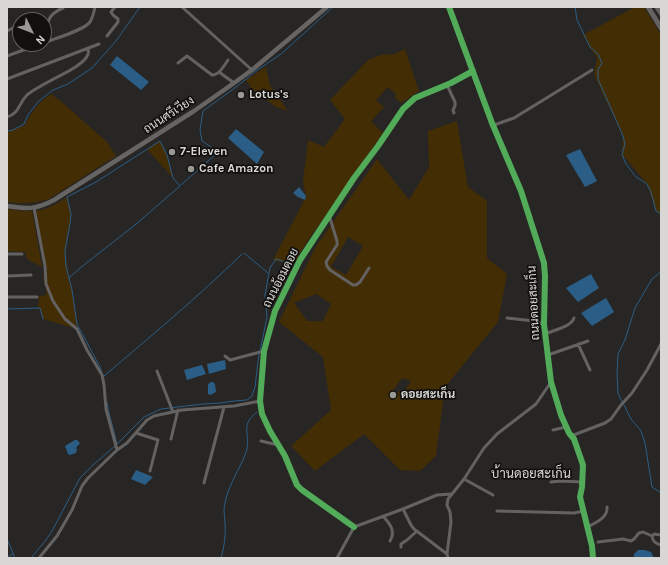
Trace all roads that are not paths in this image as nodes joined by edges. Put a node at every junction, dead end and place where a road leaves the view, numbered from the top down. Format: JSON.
{"nodes":[{"id":1,"x":94,"y":7,"type":"edge"},
{"id":2,"x":115,"y":7,"type":"edge"},
{"id":3,"x":182,"y":7,"type":"edge"},
{"id":4,"x":327,"y":7,"type":"edge"},
{"id":5,"x":449,"y":7,"type":"edge"},
{"id":6,"x":648,"y":7,"type":"edge"},
{"id":7,"x":657,"y":7,"type":"edge"},
{"id":8,"x":63,"y":8,"type":"dead end"},
{"id":9,"x":661,"y":13,"type":"edge"},
{"id":10,"x":52,"y":17,"type":"edge"},
{"id":11,"x":661,"y":28,"type":"edge"},
{"id":12,"x":107,"y":36,"type":"dead end"},
{"id":13,"x":52,"y":39,"type":"edge"},
{"id":14,"x":98,"y":44,"type":"dead end"},
{"id":15,"x":88,"y":48,"type":"junction"},
{"id":16,"x":18,"y":52,"type":"edge"},
{"id":17,"x":7,"y":56,"type":"edge"},
{"id":18,"x":228,"y":60,"type":"dead end"},
{"id":19,"x":178,"y":63,"type":"dead end"},
{"id":20,"x":252,"y":70,"type":"junction"},
{"id":21,"x":592,"y":70,"type":"dead end"},
{"id":22,"x":473,"y":71,"type":"junction"},
{"id":23,"x":219,"y":72,"type":"junction"},
{"id":24,"x":7,"y":79,"type":"edge"},
{"id":25,"x":234,"y":83,"type":"junction"},
{"id":26,"x":447,"y":85,"type":"junction"},
{"id":27,"x":454,"y":113,"type":"dead end"},
{"id":28,"x":7,"y":117,"type":"edge"},
{"id":29,"x":494,"y":125,"type":"junction"},
{"id":30,"x":7,"y":206,"type":"edge"},
{"id":31,"x":34,"y":208,"type":"junction"},
{"id":32,"x":329,"y":215,"type":"junction"},
{"id":33,"x":7,"y":254,"type":"edge"},
{"id":34,"x":22,"y":254,"type":"dead end"},
{"id":35,"x":369,"y":268,"type":"dead end"},
{"id":36,"x":30,"y":275,"type":"dead end"},
{"id":37,"x":7,"y":276,"type":"edge"},
{"id":38,"x":36,"y":297,"type":"dead end"},
{"id":39,"x":7,"y":298,"type":"edge"},
{"id":40,"x":507,"y":318,"type":"dead end"},
{"id":41,"x":574,"y":318,"type":"dead end"},
{"id":42,"x":544,"y":324,"type":"junction"},
{"id":43,"x":545,"y":334,"type":"junction"},
{"id":44,"x":588,"y":341,"type":"dead end"},
{"id":45,"x":578,"y":344,"type":"junction"},
{"id":46,"x":661,"y":344,"type":"edge"},
{"id":47,"x":264,"y":351,"type":"junction"},
{"id":48,"x":548,"y":355,"type":"junction"},
{"id":49,"x":225,"y":356,"type":"dead end"},
{"id":50,"x":590,"y":370,"type":"dead end"},
{"id":51,"x":157,"y":371,"type":"dead end"},
{"id":52,"x":551,"y":382,"type":"junction"},
{"id":53,"x":260,"y":401,"type":"junction"},
{"id":54,"x":224,"y":407,"type":"junction"},
{"id":55,"x":178,"y":410,"type":"junction"},
{"id":56,"x":173,"y":412,"type":"junction"},
{"id":57,"x":566,"y":427,"type":"junction"},
{"id":58,"x":553,"y":430,"type":"dead end"},
{"id":59,"x":136,"y":433,"type":"junction"},
{"id":60,"x":571,"y":436,"type":"junction"},
{"id":61,"x":171,"y":439,"type":"dead end"},
{"id":62,"x":261,"y":441,"type":"dead end"},
{"id":63,"x":278,"y":444,"type":"junction"},
{"id":64,"x":117,"y":450,"type":"junction"},
{"id":65,"x":150,"y":471,"type":"dead end"},
{"id":66,"x":464,"y":479,"type":"junction"},
{"id":67,"x":204,"y":482,"type":"dead end"},
{"id":68,"x":550,"y":482,"type":"dead end"},
{"id":69,"x":582,"y":482,"type":"junction"},
{"id":70,"x":451,"y":494,"type":"junction"},
{"id":71,"x":492,"y":495,"type":"dead end"},
{"id":72,"x":607,"y":507,"type":"dead end"},
{"id":73,"x":403,"y":509,"type":"junction"},
{"id":74,"x":497,"y":511,"type":"dead end"},
{"id":75,"x":584,"y":511,"type":"junction"},
{"id":76,"x":383,"y":516,"type":"junction"},
{"id":77,"x":354,"y":527,"type":"junction"},
{"id":78,"x":588,"y":527,"type":"junction"},
{"id":79,"x":417,"y":531,"type":"junction"},
{"id":80,"x":661,"y":535,"type":"edge"},
{"id":81,"x":652,"y":536,"type":"junction"},
{"id":82,"x":390,"y":541,"type":"dead end"},
{"id":83,"x":598,"y":542,"type":"dead end"},
{"id":84,"x":661,"y":545,"type":"edge"},
{"id":85,"x":401,"y":547,"type":"dead end"},
{"id":86,"x":447,"y":554,"type":"junction"},
{"id":87,"x":39,"y":558,"type":"edge"},
{"id":88,"x":336,"y":558,"type":"edge"},
{"id":89,"x":448,"y":558,"type":"edge"},
{"id":90,"x":593,"y":558,"type":"edge"}],
"edges":[{"from":1,"to":13,"type":"street"},
{"from":2,"to":12,"type":"street"},
{"from":3,"to":20,"type":"street"},
{"from":4,"to":20,"type":"main road","name":"ถนนศรีเวียง"},
{"from":5,"to":22,"type":"street","name":"ถนนดอยสะเก็น"},
{"from":6,"to":11,"type":"main road"},
{"from":7,"to":9,"type":"main road"},
{"from":8,"to":10,"type":"street"},
{"from":14,"to":15,"type":"street"},
{"from":15,"to":24,"type":"street"},
{"from":15,"to":28,"type":"street"},
{"from":16,"to":17,"type":"street"},
{"from":18,"to":23,"type":"street"},
{"from":19,"to":23,"type":"street"},
{"from":20,"to":25,"type":"main road","name":"ถนนศรีเวียง"},
{"from":21,"to":29,"type":"street"},
{"from":22,"to":26,"type":"street","name":"ถนนอ้อมดอย"},
{"from":22,"to":29,"type":"street","name":"ถนนดอยสะเก็น"},
{"from":23,"to":25,"type":"street"},
{"from":25,"to":31,"type":"main road","name":"ถนนศรีเวียง"},
{"from":26,"to":27,"type":"street"},
{"from":26,"to":32,"type":"street","name":"ถนนอ้อมดอย"},
{"from":29,"to":42,"type":"street","name":"ถนนดอยสะเก็น"},
{"from":30,"to":31,"type":"main road","name":"ถนนศรีเวียง"},
{"from":31,"to":64,"type":"street"},
{"from":32,"to":35,"type":"street"},
{"from":32,"to":47,"type":"street","name":"ถนนอ้อมดอย"},
{"from":33,"to":34,"type":"street"},
{"from":36,"to":37,"type":"street"},
{"from":38,"to":39,"type":"street"},
{"from":40,"to":42,"type":"street"},
{"from":41,"to":43,"type":"street"},
{"from":42,"to":43,"type":"street","name":"ถนนดอยสะเก็น"},
{"from":43,"to":48,"type":"street","name":"ถนนดอยสะเก็น"},
{"from":44,"to":45,"type":"street"},
{"from":45,"to":48,"type":"street"},
{"from":45,"to":50,"type":"street"},
{"from":46,"to":60,"type":"street"},
{"from":47,"to":49,"type":"street"},
{"from":47,"to":53,"type":"street","name":"ถนนอ้อมดอย"},
{"from":48,"to":52,"type":"street","name":"ถนนดอยสะเก็น"},
{"from":51,"to":56,"type":"street"},
{"from":52,"to":57,"type":"street","name":"ถนนดอยสะเก็น"},
{"from":52,"to":66,"type":"street"},
{"from":53,"to":54,"type":"street"},
{"from":53,"to":63,"type":"street","name":"ถนนอ้อมดอย"},
{"from":54,"to":55,"type":"street"},
{"from":54,"to":67,"type":"street"},
{"from":55,"to":56,"type":"street"},
{"from":55,"to":61,"type":"street"},
{"from":56,"to":59,"type":"street"},
{"from":57,"to":58,"type":"street"},
{"from":57,"to":60,"type":"street","name":"ถนนดอยสะเก็น"},
{"from":59,"to":64,"type":"street"},
{"from":59,"to":65,"type":"street"},
{"from":60,"to":69,"type":"street","name":"ถนนดอยสะเก็น"},
{"from":62,"to":63,"type":"street"},
{"from":63,"to":77,"type":"street","name":"ถนนอ้อมดอย"},
{"from":64,"to":87,"type":"street"},
{"from":66,"to":70,"type":"street"},
{"from":66,"to":71,"type":"street"},
{"from":68,"to":69,"type":"street"},
{"from":69,"to":75,"type":"street","name":"ถนนดอยสะเก็น"},
{"from":70,"to":73,"type":"street"},
{"from":70,"to":86,"type":"street"},
{"from":72,"to":78,"type":"street"},
{"from":73,"to":76,"type":"street"},
{"from":73,"to":79,"type":"street"},
{"from":74,"to":75,"type":"street"},
{"from":75,"to":78,"type":"street","name":"ถนนดอยสะเก็น"},
{"from":76,"to":77,"type":"street"},
{"from":76,"to":82,"type":"street"},
{"from":77,"to":88,"type":"street"},
{"from":78,"to":90,"type":"street","name":"ถนนดอยสะเก็น"},
{"from":79,"to":85,"type":"street"},
{"from":79,"to":86,"type":"street"},
{"from":80,"to":81,"type":"street"},
{"from":81,"to":83,"type":"street"},
{"from":81,"to":84,"type":"street"},
{"from":86,"to":89,"type":"street"}]}
